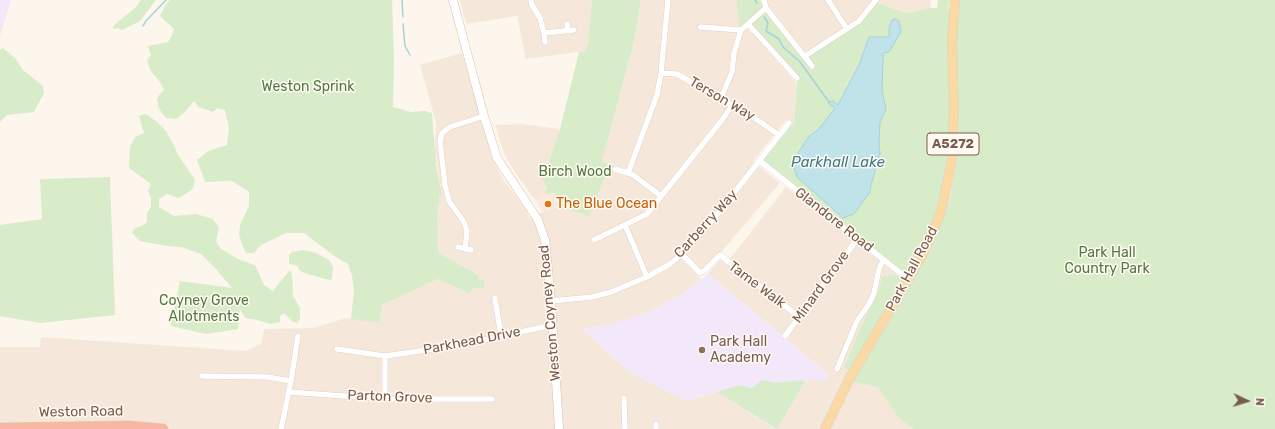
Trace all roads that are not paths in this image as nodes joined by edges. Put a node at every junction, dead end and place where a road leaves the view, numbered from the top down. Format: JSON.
{"nodes":[{"id":1,"x":453,"y":0,"type":"edge"},
{"id":2,"x":531,"y":0,"type":"edge"},
{"id":3,"x":668,"y":0,"type":"edge"},
{"id":4,"x":764,"y":0,"type":"edge"},
{"id":5,"x":828,"y":0,"type":"edge"},
{"id":6,"x":876,"y":0,"type":"edge"},
{"id":7,"x":956,"y":0,"type":"edge"},
{"id":8,"x":766,"y":8,"type":"junction"},
{"id":9,"x":567,"y":24,"type":"dead end"},
{"id":10,"x":748,"y":24,"type":"junction"},
{"id":11,"x":700,"y":27,"type":"dead end"},
{"id":12,"x":848,"y":29,"type":"junction"},
{"id":13,"x":741,"y":30,"type":"junction"},
{"id":14,"x":544,"y":33,"type":"junction"},
{"id":15,"x":545,"y":42,"type":"dead end"},
{"id":16,"x":805,"y":56,"type":"junction"},
{"id":17,"x":812,"y":66,"type":"dead end"},
{"id":18,"x":661,"y":73,"type":"junction"},
{"id":19,"x":797,"y":78,"type":"dead end"},
{"id":20,"x":721,"y":98,"type":"junction"},
{"id":21,"x":732,"y":105,"type":"junction"},
{"id":22,"x":484,"y":116,"type":"junction"},
{"id":23,"x":789,"y":123,"type":"dead end"},
{"id":24,"x":779,"y":135,"type":"junction"},
{"id":25,"x":760,"y":161,"type":"junction"},
{"id":26,"x":615,"y":169,"type":"dead end"},
{"id":27,"x":628,"y":173,"type":"junction"},
{"id":28,"x":661,"y":196,"type":"junction"},
{"id":29,"x":625,"y":224,"type":"junction"},
{"id":30,"x":858,"y":238,"type":"junction"},
{"id":31,"x":594,"y":240,"type":"dead end"},
{"id":32,"x":458,"y":247,"type":"dead end"},
{"id":33,"x":682,"y":254,"type":"junction"},
{"id":34,"x":883,"y":260,"type":"junction"},
{"id":35,"x":647,"y":277,"type":"junction"},
{"id":36,"x":909,"y":280,"type":"junction"},
{"id":37,"x":495,"y":298,"type":"dead end"},
{"id":38,"x":551,"y":301,"type":"junction"},
{"id":39,"x":799,"y":317,"type":"junction"},
{"id":40,"x":552,"y":325,"type":"junction"},
{"id":41,"x":298,"y":336,"type":"dead end"},
{"id":42,"x":501,"y":336,"type":"junction"},
{"id":43,"x":785,"y":336,"type":"dead end"},
{"id":44,"x":337,"y":349,"type":"dead end"},
{"id":45,"x":389,"y":355,"type":"junction"},
{"id":46,"x":837,"y":369,"type":"dead end"},
{"id":47,"x":202,"y":376,"type":"dead end"},
{"id":48,"x":291,"y":381,"type":"junction"},
{"id":49,"x":289,"y":392,"type":"junction"},
{"id":50,"x":624,"y":398,"type":"dead end"},
{"id":51,"x":385,"y":399,"type":"junction"},
{"id":52,"x":492,"y":399,"type":"dead end"},
{"id":53,"x":0,"y":428,"type":"edge"},
{"id":54,"x":47,"y":428,"type":"edge"},
{"id":55,"x":163,"y":429,"type":"edge"},
{"id":56,"x":281,"y":429,"type":"edge"},
{"id":57,"x":559,"y":429,"type":"edge"},
{"id":58,"x":624,"y":429,"type":"edge"},
{"id":59,"x":825,"y":429,"type":"edge"}],
"edges":[{"from":1,"to":22,"type":"street","name":"Weston Coyney Road"},
{"from":2,"to":14,"type":"street"},
{"from":3,"to":18,"type":"street"},
{"from":4,"to":8,"type":"street"},
{"from":5,"to":12,"type":"street"},
{"from":6,"to":12,"type":"street"},
{"from":7,"to":36,"type":"main road","name":"Park Hall Road","number":"A5272"},
{"from":8,"to":10,"type":"street"},
{"from":8,"to":16,"type":"street"},
{"from":9,"to":14,"type":"street"},
{"from":10,"to":13,"type":"street"},
{"from":10,"to":19,"type":"street"},
{"from":11,"to":13,"type":"street"},
{"from":12,"to":16,"type":"street"},
{"from":13,"to":20,"type":"street"},
{"from":14,"to":15,"type":"street"},
{"from":16,"to":17,"type":"street"},
{"from":18,"to":20,"type":"street","name":"Terson Way"},
{"from":18,"to":27,"type":"street"},
{"from":20,"to":21,"type":"street","name":"Terson Way"},
{"from":21,"to":24,"type":"street","name":"Terson Way"},
{"from":21,"to":28,"type":"street"},
{"from":22,"to":32,"type":"street"},
{"from":22,"to":38,"type":"street","name":"Weston Coyney Road"},
{"from":23,"to":24,"type":"street","name":"Carberry Way"},
{"from":24,"to":25,"type":"street","name":"Carberry Way"},
{"from":25,"to":30,"type":"street","name":"Glandore Road"},
{"from":25,"to":33,"type":"street","name":"Carberry Way"},
{"from":26,"to":27,"type":"street"},
{"from":27,"to":28,"type":"street"},
{"from":28,"to":29,"type":"street"},
{"from":29,"to":31,"type":"street"},
{"from":29,"to":35,"type":"street"},
{"from":30,"to":34,"type":"street","name":"Glandore Road"},
{"from":30,"to":39,"type":"street","name":"Minard Grove"},
{"from":33,"to":35,"type":"street","name":"Carberry Way"},
{"from":33,"to":39,"type":"street","name":"Tame Walk"},
{"from":34,"to":36,"type":"street","name":"Glandore Road"},
{"from":34,"to":46,"type":"street","name":"Park Hall Road"},
{"from":35,"to":38,"type":"street","name":"Carberry Way"},
{"from":36,"to":59,"type":"main road","name":"Park Hall Road","number":"A5272"},
{"from":37,"to":42,"type":"street"},
{"from":38,"to":40,"type":"street","name":"Weston Coyney Road"},
{"from":39,"to":43,"type":"street","name":"Minard Grove"},
{"from":40,"to":42,"type":"street","name":"Parkhead Drive"},
{"from":40,"to":57,"type":"street","name":"Weston Coyney Road"},
{"from":41,"to":48,"type":"street"},
{"from":42,"to":45,"type":"street","name":"Parkhead Drive"},
{"from":44,"to":45,"type":"street","name":"Parkhead Drive"},
{"from":45,"to":51,"type":"street"},
{"from":47,"to":48,"type":"street"},
{"from":48,"to":49,"type":"street"},
{"from":49,"to":51,"type":"street","name":"Parton Grove"},
{"from":49,"to":56,"type":"street"},
{"from":50,"to":58,"type":"street"},
{"from":51,"to":52,"type":"street","name":"Parton Grove"},
{"from":53,"to":54,"type":"highway","name":"Weston Road"},
{"from":54,"to":55,"type":"highway","name":"Weston Road"}]}
